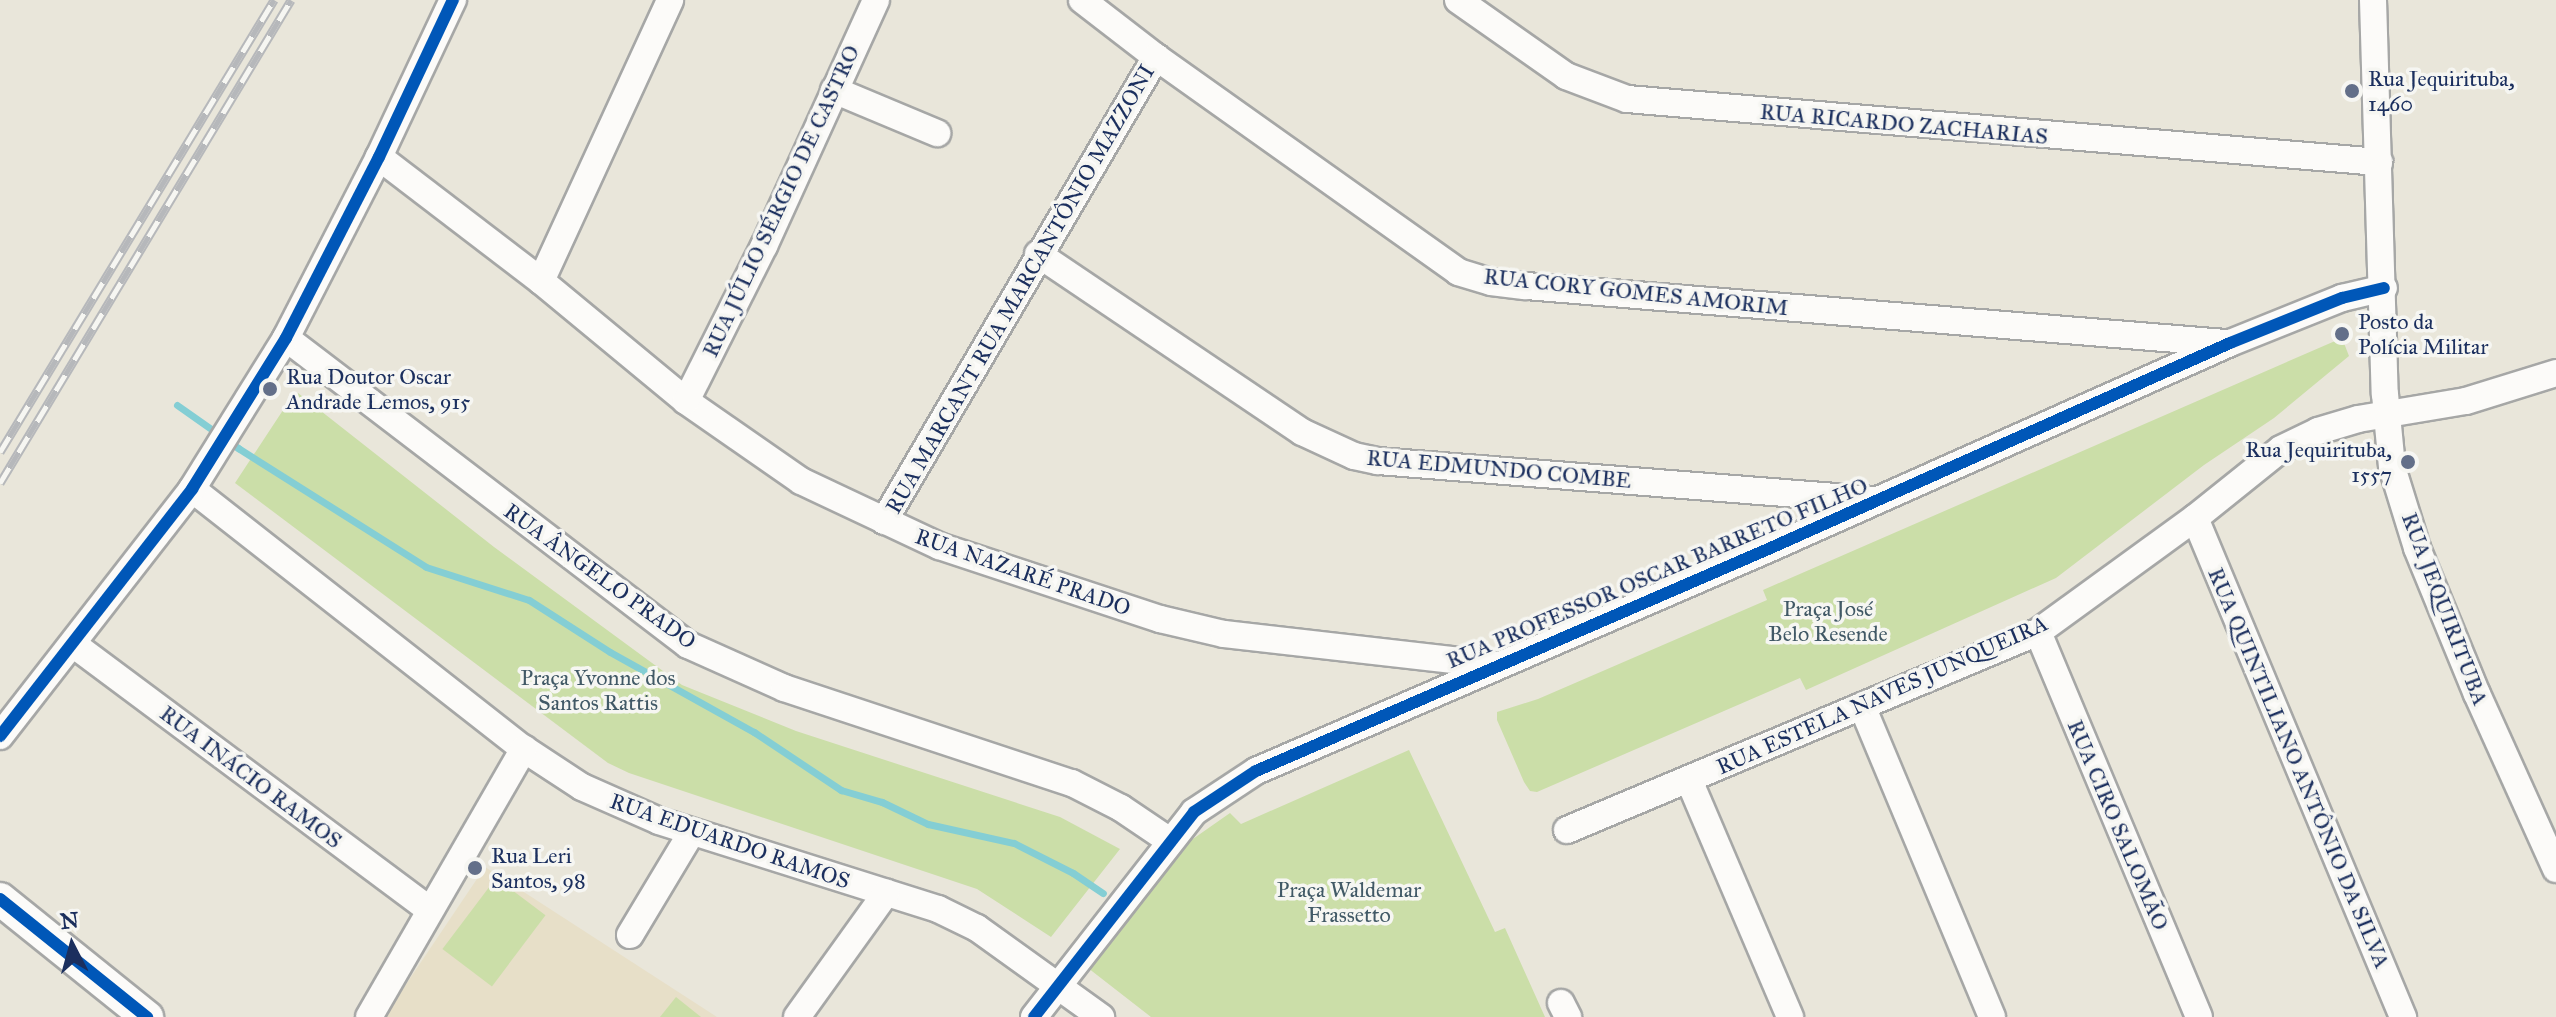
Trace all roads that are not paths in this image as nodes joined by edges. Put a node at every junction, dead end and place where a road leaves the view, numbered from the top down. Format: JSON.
{"nodes":[{"id":1,"x":453,"y":0,"type":"edge"},
{"id":2,"x":670,"y":0,"type":"edge"},
{"id":3,"x":876,"y":0,"type":"edge"},
{"id":4,"x":1082,"y":0,"type":"edge"},
{"id":5,"x":1458,"y":0,"type":"edge"},
{"id":6,"x":2373,"y":0,"type":"edge"},
{"id":7,"x":1156,"y":57,"type":"junction"},
{"id":8,"x":834,"y":90,"type":"junction"},
{"id":9,"x":937,"y":133,"type":"dead end"},
{"id":10,"x":379,"y":157,"type":"junction"},
{"id":11,"x":2379,"y":162,"type":"junction"},
{"id":12,"x":1038,"y":254,"type":"junction"},
{"id":13,"x":541,"y":281,"type":"junction"},
{"id":14,"x":2384,"y":288,"type":"junction"},
{"id":15,"x":286,"y":338,"type":"junction"},
{"id":16,"x":2230,"y":343,"type":"junction"},
{"id":17,"x":2556,"y":373,"type":"edge"},
{"id":18,"x":686,"y":401,"type":"junction"},
{"id":19,"x":2386,"y":415,"type":"junction"},
{"id":20,"x":192,"y":489,"type":"junction"},
{"id":21,"x":1876,"y":500,"type":"junction"},
{"id":22,"x":2195,"y":518,"type":"junction"},
{"id":23,"x":884,"y":521,"type":"junction"},
{"id":24,"x":2038,"y":632,"type":"junction"},
{"id":25,"x":73,"y":644,"type":"junction"},
{"id":26,"x":1495,"y":665,"type":"junction"},
{"id":27,"x":1862,"y":706,"type":"junction"},
{"id":28,"x":0,"y":736,"type":"edge"},
{"id":29,"x":524,"y":749,"type":"junction"},
{"id":30,"x":1689,"y":780,"type":"junction"},
{"id":31,"x":1567,"y":830,"type":"dead end"},
{"id":32,"x":692,"y":832,"type":"junction"},
{"id":33,"x":1170,"y":841,"type":"junction"},
{"id":34,"x":2556,"y":869,"type":"edge"},
{"id":35,"x":886,"y":893,"type":"junction"},
{"id":36,"x":0,"y":899,"type":"edge"},
{"id":37,"x":430,"y":910,"type":"junction"},
{"id":38,"x":630,"y":935,"type":"dead end"},
{"id":39,"x":1059,"y":985,"type":"junction"},
{"id":40,"x":147,"y":1017,"type":"edge"},
{"id":41,"x":369,"y":1017,"type":"edge"},
{"id":42,"x":797,"y":1017,"type":"edge"},
{"id":43,"x":1034,"y":1017,"type":"edge"},
{"id":44,"x":1101,"y":1017,"type":"edge"},
{"id":45,"x":1790,"y":1017,"type":"edge"},
{"id":46,"x":1992,"y":1017,"type":"edge"},
{"id":47,"x":2199,"y":1017,"type":"edge"},
{"id":48,"x":2403,"y":1017,"type":"edge"}],
"edges":[{"from":1,"to":10,"type":"street"},
{"from":2,"to":13,"type":"street"},
{"from":3,"to":8,"type":"street","name":"RUA JÚLIO SÉRGIO DE CASTRO"},
{"from":4,"to":7,"type":"street","name":"RUA CORY GOMES AMORIM"},
{"from":5,"to":11,"type":"street","name":"RUA RICARDO ZACHARIAS"},
{"from":6,"to":11,"type":"street","name":"RUA JEQUIRITUBA"},
{"from":7,"to":12,"type":"street","name":"RUA MARCANT RUA MARCANTÔNIO MAZZONI"},
{"from":7,"to":16,"type":"street","name":"RUA CORY GOMES AMORIM"},
{"from":8,"to":9,"type":"street"},
{"from":8,"to":18,"type":"street","name":"RUA JÚLIO SÉRGIO DE CASTRO"},
{"from":10,"to":13,"type":"street","name":"RUA NAZARÉ PRADO"},
{"from":10,"to":15,"type":"street"},
{"from":11,"to":14,"type":"street","name":"RUA JEQUIRITUBA"},
{"from":12,"to":21,"type":"street","name":"RUA EDMUNDO COMBE"},
{"from":12,"to":23,"type":"street","name":"RUA MARCANT RUA MARCANTÔNIO MAZZONI"},
{"from":13,"to":18,"type":"street","name":"RUA NAZARÉ PRADO"},
{"from":14,"to":16,"type":"street","name":"RUA PROFESSOR OSCAR BARRETO FILHO"},
{"from":14,"to":19,"type":"street","name":"RUA JEQUIRITUBA"},
{"from":15,"to":20,"type":"street"},
{"from":15,"to":33,"type":"street","name":"RUA ÂNGELO PRADO"},
{"from":16,"to":21,"type":"street","name":"RUA PROFESSOR OSCAR BARRETO FILHO"},
{"from":17,"to":19,"type":"street","name":"RUA ESTELA NAVES JUNQUEIRA"},
{"from":18,"to":23,"type":"street","name":"RUA NAZARÉ PRADO"},
{"from":19,"to":22,"type":"street","name":"RUA ESTELA NAVES JUNQUEIRA"},
{"from":19,"to":34,"type":"street","name":"RUA JEQUIRITUBA"},
{"from":20,"to":25,"type":"street"},
{"from":20,"to":29,"type":"street","name":"RUA EDUARDO RAMOS"},
{"from":21,"to":26,"type":"street","name":"RUA PROFESSOR OSCAR BARRETO FILHO"},
{"from":22,"to":24,"type":"street","name":"RUA ESTELA NAVES JUNQUEIRA"},
{"from":22,"to":48,"type":"street","name":"RUA QUINTILIANO ANTÔNIO DA SILVA"},
{"from":23,"to":26,"type":"street","name":"RUA NAZARÉ PRADO"},
{"from":24,"to":27,"type":"street","name":"RUA ESTELA NAVES JUNQUEIRA"},
{"from":24,"to":47,"type":"street","name":"RUA CIRO SALOMÃO"},
{"from":25,"to":28,"type":"street"},
{"from":25,"to":37,"type":"street","name":"RUA INÁCIO RAMOS"},
{"from":26,"to":33,"type":"street","name":"RUA PROFESSOR OSCAR BARRETO FILHO"},
{"from":27,"to":30,"type":"street","name":"RUA ESTELA NAVES JUNQUEIRA"},
{"from":27,"to":46,"type":"street"},
{"from":29,"to":32,"type":"street","name":"RUA EDUARDO RAMOS"},
{"from":29,"to":37,"type":"street"},
{"from":30,"to":31,"type":"street","name":"RUA ESTELA NAVES JUNQUEIRA"},
{"from":30,"to":45,"type":"street"},
{"from":32,"to":35,"type":"street","name":"RUA EDUARDO RAMOS"},
{"from":32,"to":38,"type":"street"},
{"from":33,"to":39,"type":"street","name":"RUA PROFESSOR OSCAR BARRETO FILHO"},
{"from":35,"to":39,"type":"street","name":"RUA EDUARDO RAMOS"},
{"from":35,"to":42,"type":"street"},
{"from":36,"to":40,"type":"main road"},
{"from":37,"to":41,"type":"street"},
{"from":39,"to":43,"type":"street","name":"RUA PROFESSOR OSCAR BARRETO FILHO"},
{"from":39,"to":44,"type":"street","name":"RUA EDUARDO RAMOS"}]}
